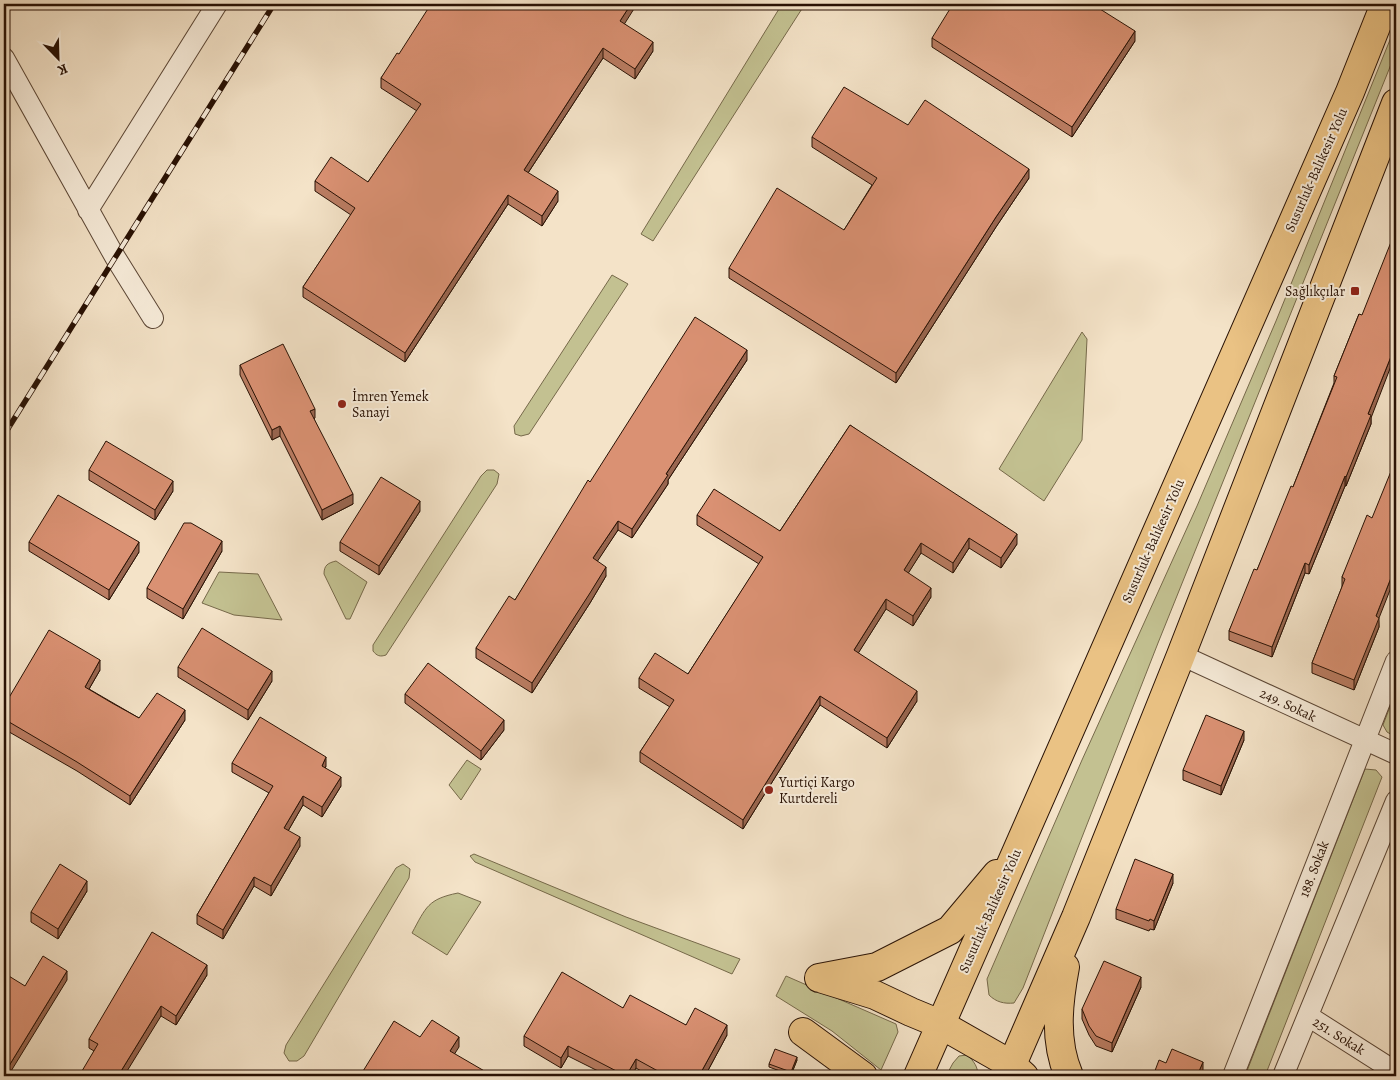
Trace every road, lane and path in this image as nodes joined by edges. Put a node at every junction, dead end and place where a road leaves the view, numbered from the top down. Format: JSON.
{"nodes":[{"id":1,"x":217,"y":4,"type":"edge"},
{"id":2,"x":1385,"y":4,"type":"edge"},
{"id":3,"x":4,"y":58,"type":"edge"},
{"id":4,"x":1396,"y":104,"type":"edge"},
{"id":5,"x":88,"y":210,"type":"junction"},
{"id":6,"x":153,"y":318,"type":"dead end"},
{"id":7,"x":1181,"y":656,"type":"junction"},
{"id":8,"x":1396,"y":661,"type":"edge"},
{"id":9,"x":1365,"y":740,"type":"junction"},
{"id":10,"x":1396,"y":754,"type":"edge"},
{"id":11,"x":1396,"y":801,"type":"edge"},
{"id":12,"x":1016,"y":851,"type":"junction"},
{"id":13,"x":1076,"y":917,"type":"junction"},
{"id":14,"x":1308,"y":1016,"type":"junction"},
{"id":15,"x":940,"y":1024,"type":"junction"},
{"id":16,"x":1014,"y":1072,"type":"edge"},
{"id":17,"x":1396,"y":1072,"type":"edge"},
{"id":18,"x":842,"y":1076,"type":"edge"},
{"id":19,"x":863,"y":1076,"type":"edge"},
{"id":20,"x":918,"y":1076,"type":"edge"},
{"id":21,"x":1069,"y":1076,"type":"edge"},
{"id":22,"x":1233,"y":1076,"type":"edge"},
{"id":23,"x":1283,"y":1076,"type":"edge"}],
"edges":[{"from":1,"to":5,"type":"street"},
{"from":2,"to":12,"type":"highway","name":"Susurluk-Balıkesir Yolu"},
{"from":3,"to":5,"type":"street"},
{"from":4,"to":7,"type":"highway"},
{"from":5,"to":6,"type":"street"},
{"from":7,"to":9,"type":"street","name":"249. Sokak"},
{"from":7,"to":13,"type":"highway"},
{"from":8,"to":9,"type":"street","name":"188. Sokak"},
{"from":9,"to":10,"type":"street","name":"249. Sokak"},
{"from":9,"to":22,"type":"street","name":"188. Sokak"},
{"from":11,"to":14,"type":"street"},
{"from":12,"to":15,"type":"highway","name":"Susurluk-Balıkesir Yolu"},
{"from":12,"to":15,"type":"highway"},
{"from":13,"to":16,"type":"highway"},
{"from":13,"to":21,"type":"highway"},
{"from":14,"to":17,"type":"street","name":"251. Sokak"},
{"from":14,"to":23,"type":"street"},
{"from":15,"to":16,"type":"highway"},
{"from":15,"to":20,"type":"highway","name":"Susurluk-Balıkesir Yolu"},
{"from":18,"to":19,"type":"highway"}]}
